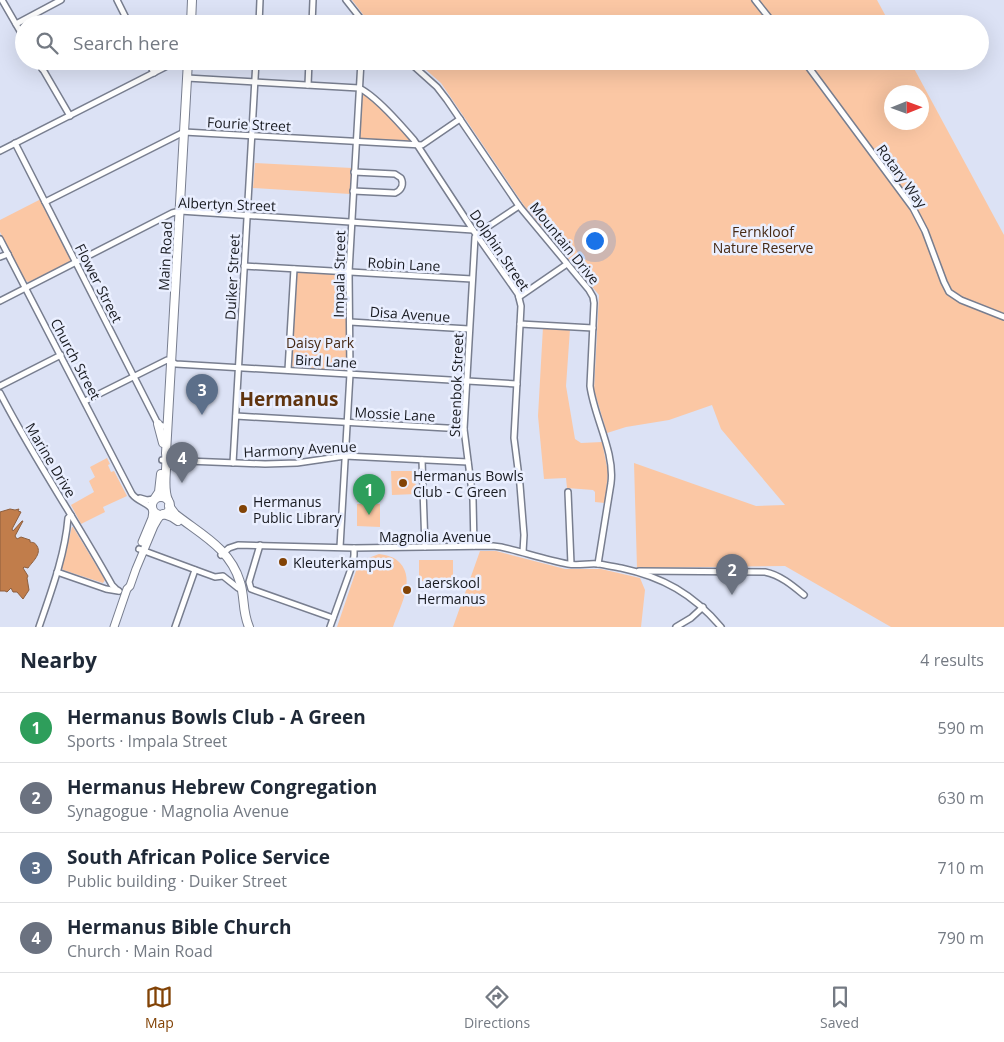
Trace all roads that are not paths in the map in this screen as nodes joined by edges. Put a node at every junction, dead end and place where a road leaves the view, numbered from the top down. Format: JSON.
{"nodes":[{"id":1,"x":2,"y":0,"type":"edge"},
{"id":2,"x":61,"y":0,"type":"edge"},
{"id":3,"x":117,"y":0,"type":"edge"},
{"id":4,"x":192,"y":0,"type":"edge"},
{"id":5,"x":260,"y":0,"type":"edge"},
{"id":6,"x":313,"y":0,"type":"edge"},
{"id":7,"x":346,"y":0,"type":"edge"},
{"id":8,"x":755,"y":0,"type":"edge"},
{"id":9,"x":33,"y":15,"type":"edge"},
{"id":10,"x":124,"y":15,"type":"edge"},
{"id":11,"x":191,"y":15,"type":"edge"},
{"id":12,"x":259,"y":15,"type":"edge"},
{"id":13,"x":312,"y":15,"type":"edge"},
{"id":14,"x":358,"y":15,"type":"edge"},
{"id":15,"x":767,"y":15,"type":"edge"},
{"id":16,"x":15,"y":22,"type":"edge"},
{"id":17,"x":42,"y":70,"type":"edge"},
{"id":18,"x":152,"y":70,"type":"edge"},
{"id":19,"x":160,"y":70,"type":"edge"},
{"id":20,"x":188,"y":70,"type":"edge"},
{"id":21,"x":256,"y":70,"type":"edge"},
{"id":22,"x":309,"y":70,"type":"edge"},
{"id":23,"x":360,"y":70,"type":"edge"},
{"id":24,"x":418,"y":70,"type":"edge"},
{"id":25,"x":811,"y":70,"type":"edge"},
{"id":26,"x":154,"y":73,"type":"junction"},
{"id":27,"x":188,"y":78,"type":"junction"},
{"id":28,"x":255,"y":82,"type":"junction"},
{"id":29,"x":308,"y":85,"type":"junction"},
{"id":30,"x":359,"y":88,"type":"junction"},
{"id":31,"x":70,"y":116,"type":"junction"},
{"id":32,"x":460,"y":120,"type":"junction"},
{"id":33,"x":184,"y":132,"type":"junction"},
{"id":34,"x":252,"y":135,"type":"junction"},
{"id":35,"x":356,"y":142,"type":"junction"},
{"id":36,"x":15,"y":144,"type":"junction"},
{"id":37,"x":417,"y":145,"type":"junction"},
{"id":38,"x":0,"y":151,"type":"edge"},
{"id":39,"x":354,"y":172,"type":"junction"},
{"id":40,"x":353,"y":191,"type":"junction"},
{"id":41,"x":45,"y":202,"type":"junction"},
{"id":42,"x":519,"y":206,"type":"junction"},
{"id":43,"x":180,"y":211,"type":"junction"},
{"id":44,"x":247,"y":215,"type":"junction"},
{"id":45,"x":351,"y":222,"type":"junction"},
{"id":46,"x":473,"y":230,"type":"junction"},
{"id":47,"x":477,"y":235,"type":"junction"},
{"id":48,"x":0,"y":239,"type":"edge"},
{"id":49,"x":487,"y":250,"type":"junction"},
{"id":50,"x":8,"y":254,"type":"junction"},
{"id":51,"x":474,"y":254,"type":"junction"},
{"id":52,"x":0,"y":257,"type":"edge"},
{"id":53,"x":76,"y":262,"type":"junction"},
{"id":54,"x":568,"y":264,"type":"junction"},
{"id":55,"x":244,"y":266,"type":"junction"},
{"id":56,"x":294,"y":269,"type":"junction"},
{"id":57,"x":349,"y":272,"type":"junction"},
{"id":58,"x":472,"y":279,"type":"junction"},
{"id":59,"x":26,"y":288,"type":"junction"},
{"id":60,"x":519,"y":297,"type":"junction"},
{"id":61,"x":0,"y":301,"type":"edge"},
{"id":62,"x":1004,"y":317,"type":"edge"},
{"id":63,"x":350,"y":322,"type":"junction"},
{"id":64,"x":520,"y":324,"type":"junction"},
{"id":65,"x":593,"y":328,"type":"junction"},
{"id":66,"x":469,"y":329,"type":"junction"},
{"id":67,"x":61,"y":355,"type":"junction"},
{"id":68,"x":171,"y":362,"type":"junction"},
{"id":69,"x":238,"y":368,"type":"junction"},
{"id":70,"x":288,"y":370,"type":"junction"},
{"id":71,"x":350,"y":374,"type":"junction"},
{"id":72,"x":134,"y":376,"type":"junction"},
{"id":73,"x":466,"y":381,"type":"junction"},
{"id":74,"x":517,"y":384,"type":"junction"},
{"id":75,"x":0,"y":386,"type":"edge"},
{"id":76,"x":0,"y":393,"type":"edge"},
{"id":77,"x":85,"y":401,"type":"junction"},
{"id":78,"x":236,"y":416,"type":"junction"},
{"id":79,"x":347,"y":422,"type":"junction"},
{"id":80,"x":158,"y":424,"type":"junction"},
{"id":81,"x":167,"y":426,"type":"junction"},
{"id":82,"x":464,"y":430,"type":"junction"},
{"id":83,"x":346,"y":456,"type":"junction"},
{"id":84,"x":165,"y":458,"type":"junction"},
{"id":85,"x":422,"y":460,"type":"junction"},
{"id":86,"x":468,"y":462,"type":"junction"},
{"id":87,"x":233,"y":463,"type":"junction"},
{"id":88,"x":131,"y":489,"type":"junction"},
{"id":89,"x":568,"y":492,"type":"dead end"},
{"id":90,"x":155,"y":499,"type":"junction"},
{"id":91,"x":169,"y":503,"type":"junction"},
{"id":92,"x":153,"y":510,"type":"junction"},
{"id":93,"x":163,"y":514,"type":"junction"},
{"id":94,"x":71,"y":515,"type":"junction"},
{"id":95,"x":260,"y":545,"type":"junction"},
{"id":96,"x":474,"y":546,"type":"junction"},
{"id":97,"x":340,"y":547,"type":"junction"},
{"id":98,"x":425,"y":547,"type":"junction"},
{"id":99,"x":354,"y":548,"type":"junction"},
{"id":100,"x":141,"y":550,"type":"junction"},
{"id":101,"x":523,"y":552,"type":"junction"},
{"id":102,"x":223,"y":554,"type":"junction"},
{"id":103,"x":571,"y":564,"type":"junction"},
{"id":104,"x":598,"y":564,"type":"junction"},
{"id":105,"x":195,"y":570,"type":"junction"},
{"id":106,"x":666,"y":570,"type":"junction"},
{"id":107,"x":57,"y":572,"type":"junction"},
{"id":108,"x":636,"y":572,"type":"junction"},
{"id":109,"x":662,"y":581,"type":"junction"},
{"id":110,"x":238,"y":588,"type":"junction"},
{"id":111,"x":124,"y":591,"type":"junction"},
{"id":112,"x":804,"y":595,"type":"dead end"},
{"id":113,"x":703,"y":607,"type":"junction"},
{"id":114,"x":333,"y":618,"type":"junction"},
{"id":115,"x":39,"y":627,"type":"edge"},
{"id":116,"x":114,"y":627,"type":"edge"},
{"id":117,"x":175,"y":627,"type":"edge"},
{"id":118,"x":245,"y":627,"type":"edge"},
{"id":119,"x":249,"y":627,"type":"edge"},
{"id":120,"x":330,"y":627,"type":"edge"},
{"id":121,"x":676,"y":627,"type":"edge"},
{"id":122,"x":721,"y":627,"type":"edge"}],
"edges":[{"from":1,"to":16,"type":"street"},
{"from":2,"to":9,"type":"street"},
{"from":3,"to":10,"type":"street"},
{"from":4,"to":11,"type":"main road"},
{"from":5,"to":12,"type":"street"},
{"from":6,"to":13,"type":"street"},
{"from":7,"to":14,"type":"street"},
{"from":8,"to":15,"type":"street"},
{"from":17,"to":31,"type":"street"},
{"from":18,"to":26,"type":"street"},
{"from":19,"to":26,"type":"street"},
{"from":20,"to":27,"type":"main road","name":"Main Road"},
{"from":21,"to":28,"type":"street","name":"Duiker Street"},
{"from":22,"to":29,"type":"street"},
{"from":23,"to":30,"type":"street","name":"Impala Street"},
{"from":24,"to":32,"type":"street","name":"Mountain Drive"},
{"from":25,"to":62,"type":"street","name":"Rotary Way"},
{"from":26,"to":31,"type":"street"},
{"from":27,"to":28,"type":"street"},
{"from":27,"to":33,"type":"main road","name":"Main Road"},
{"from":28,"to":29,"type":"street"},
{"from":28,"to":34,"type":"street","name":"Duiker Street"},
{"from":29,"to":30,"type":"street"},
{"from":30,"to":35,"type":"street","name":"Impala Street"},
{"from":30,"to":37,"type":"street","name":"Dolphin Street"},
{"from":31,"to":36,"type":"street"},
{"from":32,"to":37,"type":"street","name":"Fourie Street"},
{"from":32,"to":42,"type":"street","name":"Mountain Drive"},
{"from":33,"to":34,"type":"street","name":"Fourie Street"},
{"from":33,"to":41,"type":"street","name":"Fourie Street"},
{"from":33,"to":43,"type":"main road","name":"Main Road"},
{"from":34,"to":35,"type":"street","name":"Fourie Street"},
{"from":34,"to":44,"type":"street","name":"Duiker Street"},
{"from":35,"to":37,"type":"street","name":"Fourie Street"},
{"from":35,"to":39,"type":"street","name":"Impala Street"},
{"from":36,"to":38,"type":"street"},
{"from":36,"to":41,"type":"street","name":"Flower Street"},
{"from":37,"to":46,"type":"street","name":"Dolphin Street"},
{"from":39,"to":40,"type":"street","name":"Impala Street"},
{"from":39,"to":40,"type":"street"},
{"from":40,"to":45,"type":"street","name":"Impala Street"},
{"from":41,"to":53,"type":"street","name":"Flower Street"},
{"from":42,"to":47,"type":"street"},
{"from":42,"to":54,"type":"street","name":"Mountain Drive"},
{"from":43,"to":44,"type":"street","name":"Albertyn Street"},
{"from":43,"to":53,"type":"street","name":"Albertyn Street"},
{"from":43,"to":68,"type":"main road","name":"Main Road"},
{"from":44,"to":45,"type":"street","name":"Albertyn Street"},
{"from":44,"to":55,"type":"street","name":"Duiker Street"},
{"from":45,"to":46,"type":"street","name":"Albertyn Street"},
{"from":45,"to":57,"type":"street","name":"Impala Street"},
{"from":46,"to":47,"type":"street","name":"Dolphin Street"},
{"from":47,"to":49,"type":"street","name":"Dolphin Street"},
{"from":47,"to":51,"type":"street","name":"Steenbok Street"},
{"from":48,"to":50,"type":"street","name":"Church Street"},
{"from":49,"to":51,"type":"street"},
{"from":49,"to":60,"type":"street","name":"Dolphin Street"},
{"from":50,"to":52,"type":"street"},
{"from":50,"to":59,"type":"street","name":"Church Street"},
{"from":51,"to":58,"type":"street","name":"Steenbok Street"},
{"from":53,"to":59,"type":"street","name":"Albertyn Street"},
{"from":53,"to":72,"type":"street","name":"Flower Street"},
{"from":54,"to":60,"type":"street"},
{"from":54,"to":65,"type":"street","name":"Mountain Drive"},
{"from":55,"to":56,"type":"street","name":"Robin Lane"},
{"from":55,"to":69,"type":"street","name":"Duiker Street"},
{"from":56,"to":57,"type":"street","name":"Robin Lane"},
{"from":56,"to":70,"type":"street"},
{"from":57,"to":58,"type":"street","name":"Robin Lane"},
{"from":57,"to":63,"type":"street","name":"Impala Street"},
{"from":58,"to":66,"type":"street","name":"Steenbok Street"},
{"from":59,"to":61,"type":"street","name":"Albertyn Street"},
{"from":59,"to":67,"type":"street","name":"Church Street"},
{"from":60,"to":64,"type":"street","name":"Dolphin Street"},
{"from":63,"to":66,"type":"street","name":"Disa Avenue"},
{"from":63,"to":71,"type":"street","name":"Impala Street"},
{"from":64,"to":65,"type":"street"},
{"from":64,"to":74,"type":"street","name":"Dolphin Street"},
{"from":65,"to":104,"type":"street","name":"Mountain Drive"},
{"from":66,"to":73,"type":"street","name":"Steenbok Street"},
{"from":67,"to":75,"type":"street"},
{"from":67,"to":77,"type":"street","name":"Church Street"},
{"from":68,"to":69,"type":"street","name":"Bird Lane"},
{"from":68,"to":72,"type":"street","name":"Bird Lane"},
{"from":68,"to":81,"type":"main road","name":"Main Road"},
{"from":69,"to":70,"type":"street","name":"Bird Lane"},
{"from":69,"to":78,"type":"street","name":"Duiker Street"},
{"from":70,"to":71,"type":"street","name":"Bird Lane"},
{"from":71,"to":73,"type":"street","name":"Bird Lane"},
{"from":71,"to":79,"type":"street","name":"Impala Street"},
{"from":72,"to":77,"type":"street","name":"Bird Lane"},
{"from":72,"to":80,"type":"street","name":"Flower Street"},
{"from":73,"to":74,"type":"street","name":"Bird Lane"},
{"from":73,"to":82,"type":"street","name":"Steenbok Street"},
{"from":74,"to":101,"type":"street","name":"Dolphin Street"},
{"from":76,"to":94,"type":"street","name":"Marine Drive"},
{"from":77,"to":88,"type":"street","name":"Church Street"},
{"from":78,"to":79,"type":"street","name":"Mossie Lane"},
{"from":78,"to":87,"type":"street","name":"Duiker Street"},
{"from":79,"to":82,"type":"street","name":"Mossie Lane"},
{"from":79,"to":83,"type":"street","name":"Impala Street"},
{"from":80,"to":81,"type":"street"},
{"from":80,"to":84,"type":"main road"},
{"from":81,"to":84,"type":"main road","name":"Main Road"},
{"from":82,"to":86,"type":"street","name":"Steenbok Street"},
{"from":83,"to":85,"type":"street","name":"Harmony Avenue"},
{"from":83,"to":87,"type":"street","name":"Harmony Avenue"},
{"from":83,"to":97,"type":"street","name":"Impala Street"},
{"from":84,"to":87,"type":"street","name":"Harmony Avenue"},
{"from":84,"to":90,"type":"main road","name":"Main Road"},
{"from":84,"to":91,"type":"main road","name":"Main Road"},
{"from":85,"to":86,"type":"street","name":"Harmony Avenue"},
{"from":85,"to":98,"type":"street"},
{"from":86,"to":96,"type":"street","name":"Steenbok Street"},
{"from":88,"to":90,"type":"street"},
{"from":88,"to":92,"type":"street","name":"Church Street"},
{"from":89,"to":103,"type":"street"},
{"from":90,"to":91,"type":"main road"},
{"from":90,"to":92,"type":"main road","name":"Main Road"},
{"from":91,"to":93,"type":"main road","name":"Main Road"},
{"from":91,"to":102,"type":"main road"},
{"from":92,"to":93,"type":"main road"},
{"from":92,"to":100,"type":"main road","name":"Main Road"},
{"from":93,"to":100,"type":"main road","name":"Main Road"},
{"from":93,"to":102,"type":"main road"},
{"from":94,"to":107,"type":"street","name":"Marine Drive"},
{"from":94,"to":111,"type":"street"},
{"from":95,"to":97,"type":"street","name":"Magnolia Avenue"},
{"from":95,"to":102,"type":"street","name":"Magnolia Avenue"},
{"from":95,"to":114,"type":"street"},
{"from":96,"to":98,"type":"street","name":"Magnolia Avenue"},
{"from":96,"to":101,"type":"street","name":"Magnolia Avenue"},
{"from":97,"to":99,"type":"street","name":"Magnolia Avenue"},
{"from":98,"to":99,"type":"street","name":"Magnolia Avenue"},
{"from":99,"to":114,"type":"street"},
{"from":100,"to":105,"type":"street"},
{"from":100,"to":111,"type":"main road","name":"Main Road"},
{"from":101,"to":103,"type":"street","name":"Magnolia Avenue"},
{"from":102,"to":110,"type":"main road"},
{"from":102,"to":119,"type":"main road"},
{"from":103,"to":104,"type":"street","name":"Magnolia Avenue"},
{"from":104,"to":108,"type":"street","name":"Magnolia Avenue"},
{"from":105,"to":110,"type":"street"},
{"from":105,"to":117,"type":"street"},
{"from":106,"to":108,"type":"street"},
{"from":106,"to":109,"type":"street"},
{"from":106,"to":112,"type":"street"},
{"from":107,"to":111,"type":"street"},
{"from":107,"to":115,"type":"street","name":"Marine Drive"},
{"from":108,"to":109,"type":"street","name":"Magnolia Avenue"},
{"from":109,"to":113,"type":"street","name":"Magnolia Avenue"},
{"from":110,"to":118,"type":"main road"},
{"from":111,"to":116,"type":"main road","name":"Main Road"},
{"from":113,"to":121,"type":"street"},
{"from":113,"to":122,"type":"street","name":"Magnolia Avenue"},
{"from":114,"to":120,"type":"street"}]}
